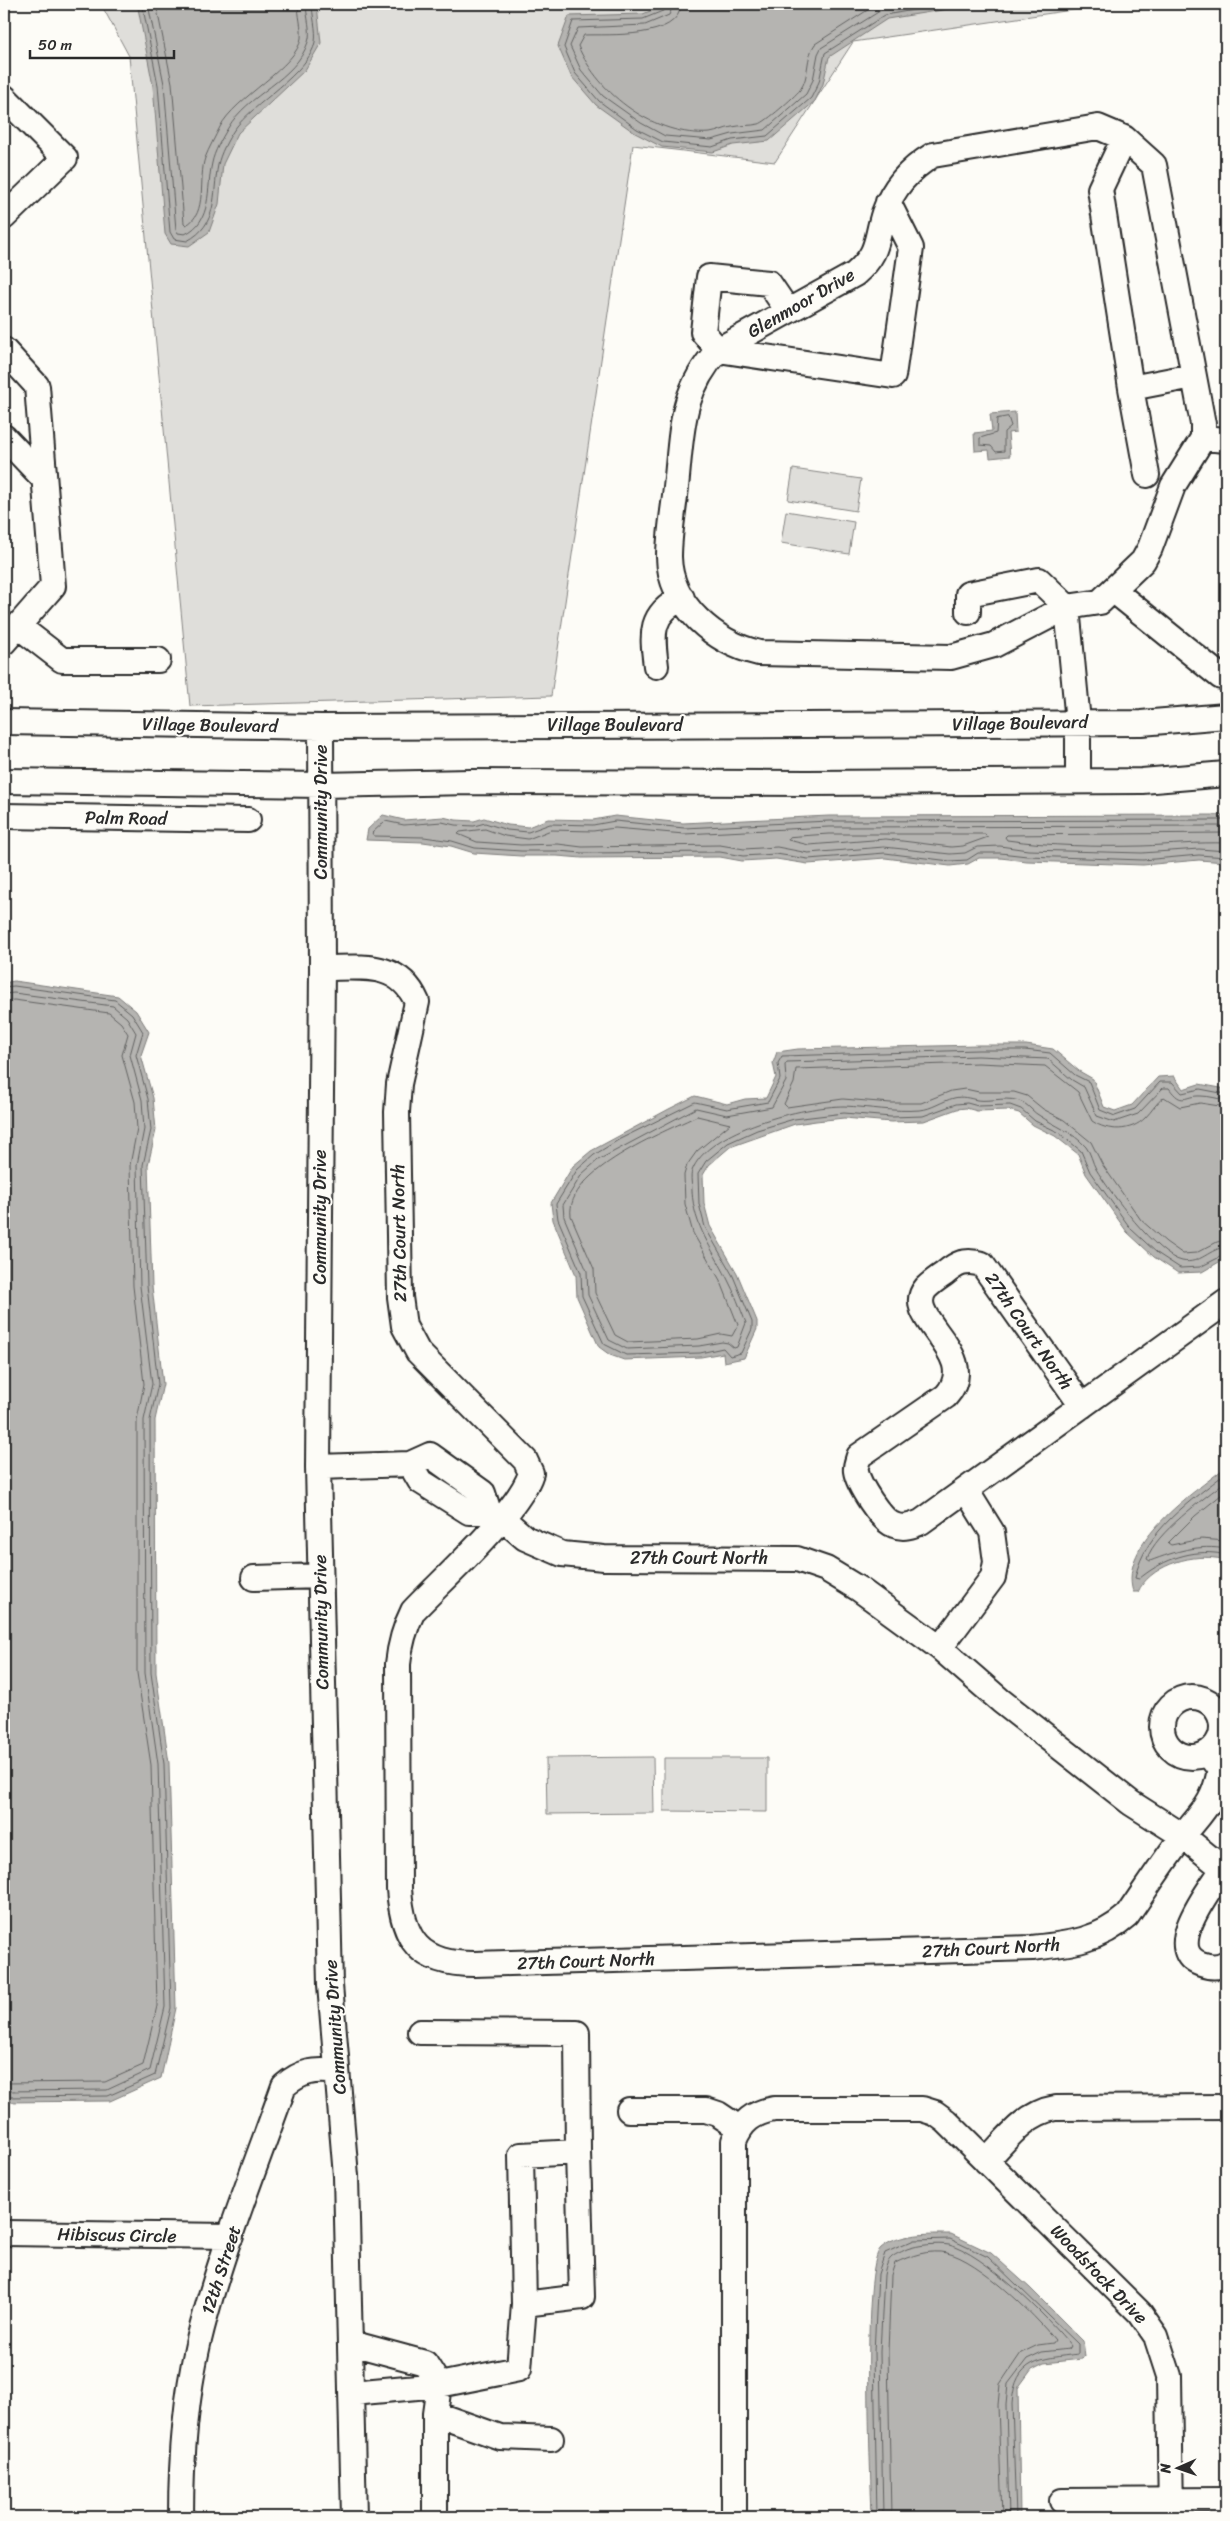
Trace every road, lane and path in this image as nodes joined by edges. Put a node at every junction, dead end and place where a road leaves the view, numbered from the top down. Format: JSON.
{"nodes":[{"id":1,"x":4,"y":97,"type":"edge"},
{"id":2,"x":1124,"y":138,"type":"junction"},
{"id":3,"x":888,"y":202,"type":"junction"},
{"id":4,"x":6,"y":209,"type":"edge"},
{"id":5,"x":788,"y":311,"type":"junction"},
{"id":6,"x":4,"y":350,"type":"edge"},
{"id":7,"x":718,"y":350,"type":"junction"},
{"id":8,"x":1194,"y":376,"type":"junction"},
{"id":9,"x":1131,"y":388,"type":"junction"},
{"id":10,"x":4,"y":437,"type":"edge"},
{"id":11,"x":1203,"y":438,"type":"junction"},
{"id":12,"x":1226,"y":440,"type":"edge"},
{"id":13,"x":1147,"y":475,"type":"dead end"},
{"id":14,"x":44,"y":479,"type":"junction"},
{"id":15,"x":1113,"y":590,"type":"junction"},
{"id":16,"x":682,"y":598,"type":"junction"},
{"id":17,"x":1067,"y":608,"type":"junction"},
{"id":18,"x":968,"y":612,"type":"dead end"},
{"id":19,"x":11,"y":634,"type":"edge"},
{"id":20,"x":158,"y":660,"type":"dead end"},
{"id":21,"x":656,"y":666,"type":"dead end"},
{"id":22,"x":1221,"y":677,"type":"dead end"},
{"id":23,"x":1226,"y":716,"type":"edge"},
{"id":24,"x":4,"y":722,"type":"edge"},
{"id":25,"x":1078,"y":722,"type":"junction"},
{"id":26,"x":321,"y":727,"type":"junction"},
{"id":27,"x":1226,"y":774,"type":"edge"},
{"id":28,"x":1078,"y":780,"type":"junction"},
{"id":29,"x":4,"y":781,"type":"edge"},
{"id":30,"x":321,"y":785,"type":"junction"},
{"id":31,"x":4,"y":816,"type":"edge"},
{"id":32,"x":248,"y":820,"type":"dead end"},
{"id":33,"x":322,"y":968,"type":"junction"},
{"id":34,"x":1226,"y":1302,"type":"edge"},
{"id":35,"x":1082,"y":1406,"type":"junction"},
{"id":36,"x":318,"y":1467,"type":"junction"},
{"id":37,"x":966,"y":1490,"type":"junction"},
{"id":38,"x":496,"y":1515,"type":"junction"},
{"id":39,"x":320,"y":1576,"type":"junction"},
{"id":40,"x":254,"y":1578,"type":"dead end"},
{"id":41,"x":940,"y":1648,"type":"junction"},
{"id":42,"x":1208,"y":1753,"type":"dead end"},
{"id":43,"x":1216,"y":1798,"type":"edge"},
{"id":44,"x":1183,"y":1836,"type":"junction"},
{"id":45,"x":1225,"y":1870,"type":"edge"},
{"id":46,"x":1226,"y":1963,"type":"edge"},
{"id":47,"x":420,"y":2032,"type":"dead end"},
{"id":48,"x":337,"y":2072,"type":"junction"},
{"id":49,"x":1226,"y":2107,"type":"edge"},
{"id":50,"x":629,"y":2110,"type":"dead end"},
{"id":51,"x":739,"y":2128,"type":"junction"},
{"id":52,"x":578,"y":2152,"type":"junction"},
{"id":53,"x":986,"y":2161,"type":"junction"},
{"id":54,"x":4,"y":2233,"type":"edge"},
{"id":55,"x":231,"y":2236,"type":"junction"},
{"id":56,"x":524,"y":2304,"type":"junction"},
{"id":57,"x":351,"y":2343,"type":"junction"},
{"id":58,"x":439,"y":2385,"type":"junction"},
{"id":59,"x":352,"y":2394,"type":"junction"},
{"id":60,"x":435,"y":2414,"type":"junction"},
{"id":61,"x":551,"y":2439,"type":"dead end"},
{"id":62,"x":1226,"y":2500,"type":"edge"},
{"id":63,"x":1062,"y":2501,"type":"dead end"},
{"id":64,"x":1170,"y":2509,"type":"edge"},
{"id":65,"x":181,"y":2517,"type":"edge"},
{"id":66,"x":354,"y":2517,"type":"edge"},
{"id":67,"x":435,"y":2517,"type":"edge"},
{"id":68,"x":734,"y":2517,"type":"edge"}],
"edges":[{"from":1,"to":4,"type":"street"},
{"from":2,"to":3,"type":"street","name":"Glenmoor Drive"},
{"from":2,"to":8,"type":"street","name":"Glenmoor Drive"},
{"from":2,"to":9,"type":"street"},
{"from":3,"to":5,"type":"street","name":"Glenmoor Drive"},
{"from":3,"to":7,"type":"street"},
{"from":5,"to":7,"type":"street","name":"Glenmoor Drive"},
{"from":5,"to":7,"type":"street"},
{"from":6,"to":14,"type":"street"},
{"from":7,"to":16,"type":"street","name":"Glenmoor Drive"},
{"from":8,"to":9,"type":"street"},
{"from":8,"to":11,"type":"street","name":"Glenmoor Drive"},
{"from":9,"to":13,"type":"street"},
{"from":10,"to":14,"type":"street"},
{"from":11,"to":12,"type":"street"},
{"from":11,"to":15,"type":"street","name":"Glenmoor Drive"},
{"from":14,"to":19,"type":"street"},
{"from":15,"to":17,"type":"street","name":"Glenmoor Drive"},
{"from":15,"to":22,"type":"street"},
{"from":16,"to":17,"type":"street","name":"Glenmoor Drive"},
{"from":16,"to":21,"type":"street"},
{"from":17,"to":18,"type":"street"},
{"from":17,"to":25,"type":"street"},
{"from":19,"to":20,"type":"street"},
{"from":23,"to":25,"type":"street","name":"Village Boulevard"},
{"from":24,"to":26,"type":"street","name":"Village Boulevard"},
{"from":25,"to":26,"type":"street","name":"Village Boulevard"},
{"from":25,"to":28,"type":"street"},
{"from":26,"to":30,"type":"street","name":"Community Drive"},
{"from":27,"to":28,"type":"street"},
{"from":28,"to":30,"type":"street"},
{"from":29,"to":30,"type":"street"},
{"from":30,"to":33,"type":"street","name":"Community Drive"},
{"from":31,"to":32,"type":"street","name":"Palm Road"},
{"from":33,"to":36,"type":"street","name":"Community Drive"},
{"from":33,"to":38,"type":"street","name":"27th Court North"},
{"from":34,"to":35,"type":"street","name":"27th Court North"},
{"from":35,"to":37,"type":"street","name":"27th Court North"},
{"from":35,"to":37,"type":"street","name":"27th Court North"},
{"from":36,"to":38,"type":"street"},
{"from":36,"to":39,"type":"street","name":"Community Drive"},
{"from":37,"to":41,"type":"street"},
{"from":38,"to":41,"type":"street","name":"27th Court North"},
{"from":38,"to":44,"type":"street","name":"27th Court North"},
{"from":39,"to":40,"type":"street"},
{"from":39,"to":48,"type":"street","name":"Community Drive"},
{"from":41,"to":44,"type":"street","name":"27th Court North"},
{"from":42,"to":43,"type":"street","name":"27th Court North"},
{"from":43,"to":44,"type":"street","name":"27th Court North"},
{"from":44,"to":45,"type":"street","name":"27th Court North"},
{"from":45,"to":46,"type":"street","name":"27th Court North"},
{"from":47,"to":52,"type":"street"},
{"from":48,"to":55,"type":"street","name":"12th Street"},
{"from":48,"to":57,"type":"street","name":"Community Drive"},
{"from":49,"to":53,"type":"street"},
{"from":50,"to":51,"type":"street"},
{"from":51,"to":53,"type":"street","name":"Woodstock Drive"},
{"from":51,"to":68,"type":"street"},
{"from":52,"to":56,"type":"street"},
{"from":52,"to":56,"type":"street"},
{"from":53,"to":64,"type":"street","name":"Woodstock Drive"},
{"from":54,"to":55,"type":"street","name":"Hibiscus Circle"},
{"from":55,"to":65,"type":"street","name":"12th Street"},
{"from":56,"to":58,"type":"street"},
{"from":57,"to":58,"type":"street"},
{"from":57,"to":59,"type":"street","name":"Community Drive"},
{"from":58,"to":59,"type":"street"},
{"from":58,"to":60,"type":"street"},
{"from":59,"to":66,"type":"street","name":"Community Drive"},
{"from":60,"to":61,"type":"street"},
{"from":60,"to":67,"type":"street"},
{"from":62,"to":64,"type":"street"},
{"from":63,"to":64,"type":"street"}]}
